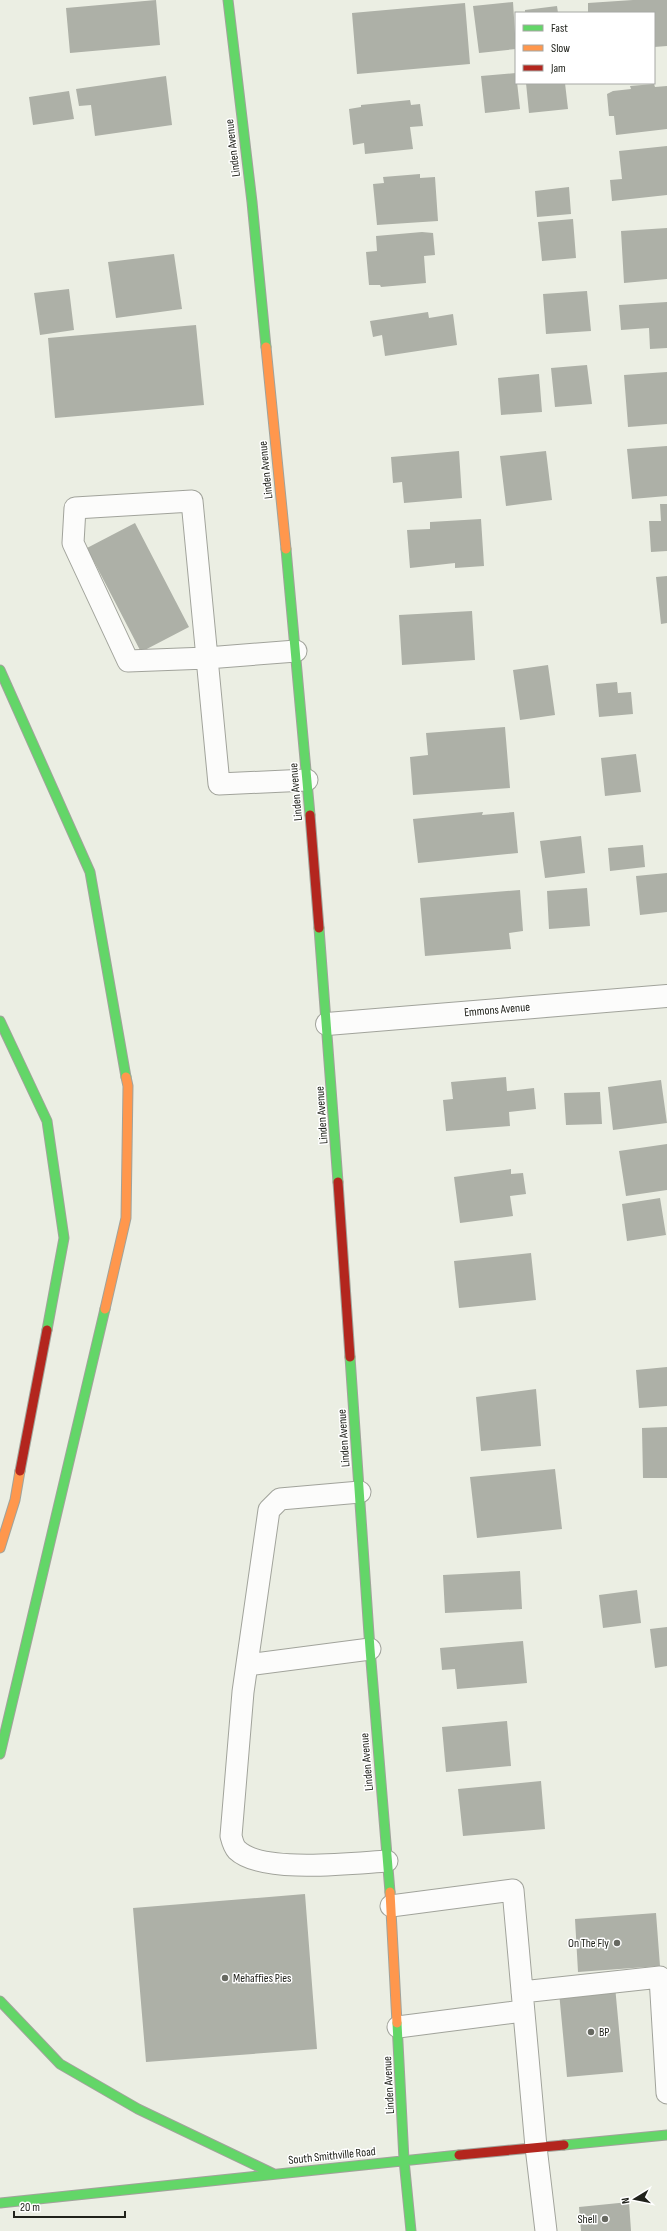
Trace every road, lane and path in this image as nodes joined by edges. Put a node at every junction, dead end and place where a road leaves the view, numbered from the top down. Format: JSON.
{"nodes":[{"id":1,"x":228,"y":0,"type":"edge"},
{"id":2,"x":296,"y":651,"type":"junction"},
{"id":3,"x":207,"y":658,"type":"junction"},
{"id":4,"x":0,"y":670,"type":"edge"},
{"id":5,"x":307,"y":780,"type":"junction"},
{"id":6,"x":667,"y":996,"type":"edge"},
{"id":7,"x":0,"y":1021,"type":"edge"},
{"id":8,"x":327,"y":1024,"type":"junction"},
{"id":9,"x":360,"y":1492,"type":"junction"},
{"id":10,"x":0,"y":1548,"type":"edge"},
{"id":11,"x":370,"y":1649,"type":"junction"},
{"id":12,"x":247,"y":1665,"type":"junction"},
{"id":13,"x":0,"y":1754,"type":"edge"},
{"id":14,"x":387,"y":1861,"type":"junction"},
{"id":15,"x":391,"y":1906,"type":"junction"},
{"id":16,"x":0,"y":2000,"type":"edge"},
{"id":17,"x":522,"y":2002,"type":"junction"},
{"id":18,"x":398,"y":2027,"type":"junction"},
{"id":19,"x":667,"y":2093,"type":"edge"},
{"id":20,"x":667,"y":2135,"type":"edge"},
{"id":21,"x":536,"y":2147,"type":"junction"},
{"id":22,"x":404,"y":2160,"type":"junction"},
{"id":23,"x":274,"y":2174,"type":"junction"},
{"id":24,"x":0,"y":2203,"type":"edge"},
{"id":25,"x":411,"y":2231,"type":"edge"},
{"id":26,"x":546,"y":2231,"type":"edge"}],
"edges":[{"from":1,"to":2,"type":"main road","name":"Linden Avenue"},
{"from":2,"to":3,"type":"lane"},
{"from":2,"to":5,"type":"main road","name":"Linden Avenue"},
{"from":3,"to":3,"type":"lane"},
{"from":3,"to":5,"type":"lane"},
{"from":4,"to":13,"type":"main road"},
{"from":5,"to":8,"type":"main road","name":"Linden Avenue"},
{"from":6,"to":8,"type":"street","name":"Emmons Avenue"},
{"from":7,"to":10,"type":"main road"},
{"from":8,"to":9,"type":"main road","name":"Linden Avenue"},
{"from":9,"to":11,"type":"main road","name":"Linden Avenue"},
{"from":9,"to":12,"type":"lane"},
{"from":11,"to":12,"type":"lane"},
{"from":11,"to":14,"type":"main road","name":"Linden Avenue"},
{"from":12,"to":14,"type":"lane"},
{"from":14,"to":15,"type":"main road","name":"Linden Avenue"},
{"from":15,"to":17,"type":"lane"},
{"from":15,"to":18,"type":"main road","name":"Linden Avenue"},
{"from":16,"to":23,"type":"main road"},
{"from":17,"to":18,"type":"lane"},
{"from":17,"to":19,"type":"lane"},
{"from":17,"to":21,"type":"lane"},
{"from":18,"to":22,"type":"main road","name":"Linden Avenue"},
{"from":20,"to":21,"type":"main road","name":"South Smithville Road"},
{"from":21,"to":22,"type":"main road","name":"South Smithville Road"},
{"from":21,"to":26,"type":"lane"},
{"from":22,"to":23,"type":"main road","name":"South Smithville Road"},
{"from":22,"to":25,"type":"main road","name":"Linden Avenue"},
{"from":23,"to":24,"type":"main road","name":"South Smithville Road"}]}
